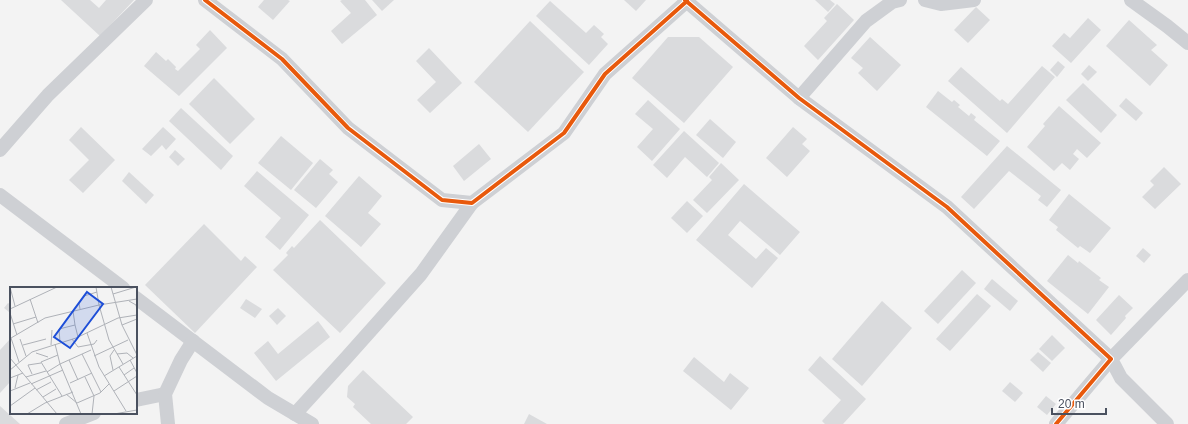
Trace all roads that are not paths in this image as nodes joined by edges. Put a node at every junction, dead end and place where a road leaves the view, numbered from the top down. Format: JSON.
{"nodes":[{"id":1,"x":146,"y":0,"type":"edge"},
{"id":2,"x":205,"y":0,"type":"edge"},
{"id":3,"x":900,"y":0,"type":"edge"},
{"id":4,"x":925,"y":0,"type":"edge"},
{"id":5,"x":974,"y":0,"type":"edge"},
{"id":6,"x":1131,"y":0,"type":"edge"},
{"id":7,"x":686,"y":1,"type":"edge"},
{"id":8,"x":1188,"y":43,"type":"edge"},
{"id":9,"x":800,"y":98,"type":"junction"},
{"id":10,"x":0,"y":150,"type":"edge"},
{"id":11,"x":0,"y":195,"type":"edge"},
{"id":12,"x":472,"y":203,"type":"junction"},
{"id":13,"x":1188,"y":280,"type":"edge"},
{"id":14,"x":122,"y":287,"type":"edge"},
{"id":15,"x":137,"y":299,"type":"edge"},
{"id":16,"x":193,"y":341,"type":"junction"},
{"id":17,"x":1111,"y":359,"type":"junction"},
{"id":18,"x":165,"y":394,"type":"junction"},
{"id":19,"x":137,"y":400,"type":"edge"},
{"id":20,"x":91,"y":414,"type":"edge"},
{"id":21,"x":295,"y":414,"type":"junction"},
{"id":22,"x":66,"y":424,"type":"edge"},
{"id":23,"x":168,"y":424,"type":"edge"},
{"id":24,"x":312,"y":424,"type":"edge"},
{"id":25,"x":1056,"y":424,"type":"edge"},
{"id":26,"x":1167,"y":424,"type":"edge"}],
"edges":[{"from":1,"to":10,"type":"street"},
{"from":2,"to":12,"type":"street"},
{"from":3,"to":9,"type":"street"},
{"from":4,"to":5,"type":"street"},
{"from":6,"to":8,"type":"street"},
{"from":7,"to":9,"type":"street"},
{"from":7,"to":12,"type":"street"},
{"from":9,"to":17,"type":"street"},
{"from":11,"to":14,"type":"street"},
{"from":12,"to":21,"type":"street"},
{"from":13,"to":17,"type":"street"},
{"from":15,"to":16,"type":"street"},
{"from":16,"to":18,"type":"street"},
{"from":16,"to":21,"type":"street"},
{"from":17,"to":25,"type":"street"},
{"from":17,"to":26,"type":"street"},
{"from":18,"to":19,"type":"street"},
{"from":18,"to":23,"type":"street"},
{"from":20,"to":22,"type":"street"},
{"from":21,"to":24,"type":"street"}]}
